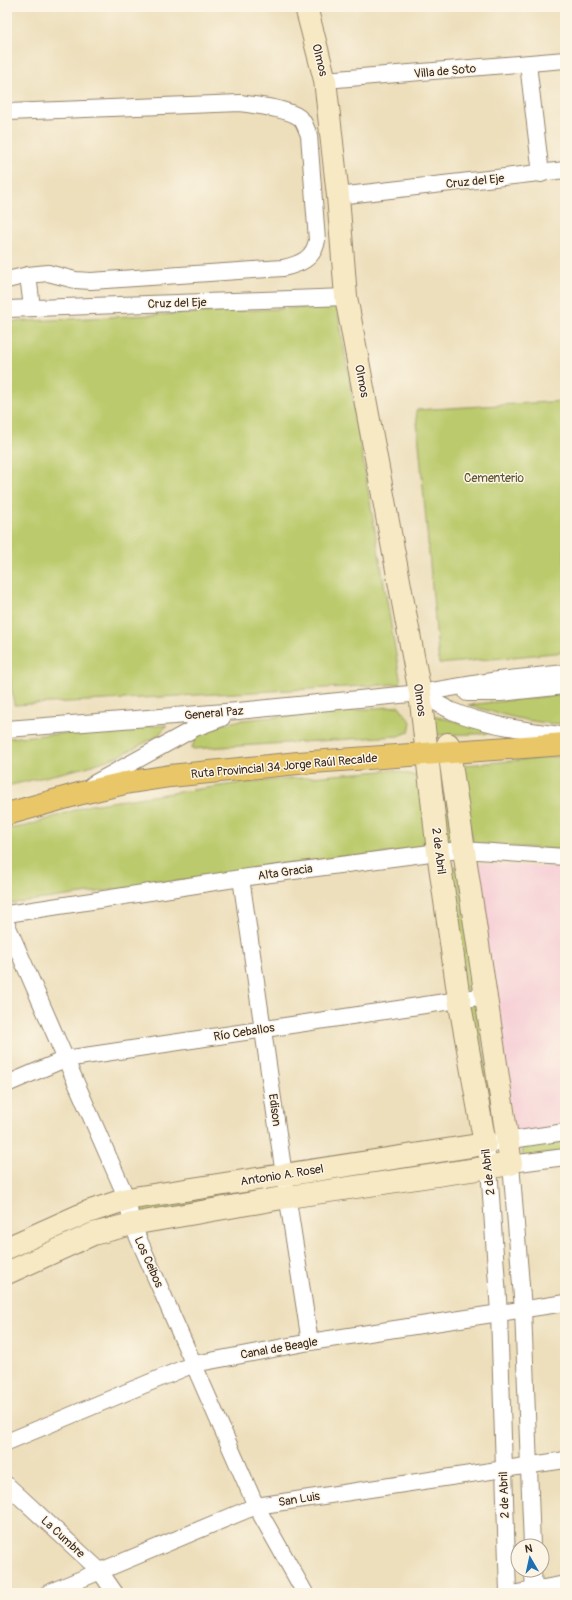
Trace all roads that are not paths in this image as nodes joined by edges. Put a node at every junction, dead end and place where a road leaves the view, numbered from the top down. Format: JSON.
{"nodes":[{"id":1,"x":306,"y":7,"type":"edge"},
{"id":2,"x":565,"y":60,"type":"edge"},
{"id":3,"x":528,"y":64,"type":"junction"},
{"id":4,"x":325,"y":80,"type":"junction"},
{"id":5,"x":7,"y":112,"type":"edge"},
{"id":6,"x":565,"y":170,"type":"edge"},
{"id":7,"x":540,"y":174,"type":"junction"},
{"id":8,"x":338,"y":196,"type":"junction"},
{"id":9,"x":28,"y":275,"type":"junction"},
{"id":10,"x":7,"y":280,"type":"edge"},
{"id":11,"x":346,"y":297,"type":"junction"},
{"id":12,"x":32,"y":308,"type":"junction"},
{"id":13,"x":7,"y":309,"type":"edge"},
{"id":14,"x":565,"y":673,"type":"edge"},
{"id":15,"x":565,"y":686,"type":"edge"},
{"id":16,"x":420,"y":693,"type":"junction"},
{"id":17,"x":238,"y":711,"type":"junction"},
{"id":18,"x":7,"y":729,"type":"edge"},
{"id":19,"x":565,"y":736,"type":"edge"},
{"id":20,"x":565,"y":740,"type":"edge"},
{"id":21,"x":565,"y":744,"type":"edge"},
{"id":22,"x":438,"y":749,"type":"junction"},
{"id":23,"x":89,"y":788,"type":"junction"},
{"id":24,"x":7,"y":806,"type":"edge"},
{"id":25,"x":7,"y":814,"type":"edge"},
{"id":26,"x":463,"y":850,"type":"junction"},
{"id":27,"x":438,"y":852,"type":"junction"},
{"id":28,"x":565,"y":857,"type":"edge"},
{"id":29,"x":241,"y":878,"type":"junction"},
{"id":30,"x":7,"y":914,"type":"edge"},
{"id":31,"x":7,"y":925,"type":"edge"},
{"id":32,"x":485,"y":996,"type":"junction"},
{"id":33,"x":459,"y":999,"type":"junction"},
{"id":34,"x":263,"y":1029,"type":"junction"},
{"id":35,"x":65,"y":1059,"type":"junction"},
{"id":36,"x":7,"y":1084,"type":"edge"},
{"id":37,"x":565,"y":1132,"type":"edge"},
{"id":38,"x":507,"y":1141,"type":"junction"},
{"id":39,"x":485,"y":1144,"type":"junction"},
{"id":40,"x":565,"y":1157,"type":"edge"},
{"id":41,"x":512,"y":1164,"type":"junction"},
{"id":42,"x":489,"y":1167,"type":"junction"},
{"id":43,"x":284,"y":1175,"type":"junction"},
{"id":44,"x":288,"y":1197,"type":"junction"},
{"id":45,"x":127,"y":1198,"type":"junction"},
{"id":46,"x":132,"y":1224,"type":"junction"},
{"id":47,"x":7,"y":1248,"type":"edge"},
{"id":48,"x":7,"y":1273,"type":"edge"},
{"id":49,"x":565,"y":1302,"type":"edge"},
{"id":50,"x":523,"y":1309,"type":"junction"},
{"id":51,"x":499,"y":1313,"type":"junction"},
{"id":52,"x":310,"y":1342,"type":"junction"},
{"id":53,"x":194,"y":1364,"type":"junction"},
{"id":54,"x":7,"y":1442,"type":"edge"},
{"id":55,"x":565,"y":1460,"type":"edge"},
{"id":56,"x":529,"y":1465,"type":"junction"},
{"id":57,"x":503,"y":1468,"type":"junction"},
{"id":58,"x":7,"y":1485,"type":"edge"},
{"id":59,"x":256,"y":1506,"type":"junction"},
{"id":60,"x":532,"y":1538,"type":"edge"},
{"id":61,"x":99,"y":1570,"type":"junction"},
{"id":62,"x":533,"y":1578,"type":"edge"},
{"id":63,"x":565,"y":1584,"type":"edge"},
{"id":64,"x":534,"y":1592,"type":"edge"},
{"id":65,"x":48,"y":1593,"type":"edge"},
{"id":66,"x":115,"y":1593,"type":"edge"},
{"id":67,"x":306,"y":1593,"type":"edge"},
{"id":68,"x":508,"y":1593,"type":"edge"},
{"id":69,"x":517,"y":1593,"type":"edge"}],
"edges":[{"from":1,"to":4,"type":"street","name":"Olmos"},
{"from":2,"to":3,"type":"street","name":"Villa de Soto"},
{"from":3,"to":4,"type":"street","name":"Villa de Soto"},
{"from":3,"to":7,"type":"street"},
{"from":4,"to":8,"type":"street","name":"Olmos"},
{"from":5,"to":9,"type":"street"},
{"from":6,"to":7,"type":"street","name":"Cruz del Eje"},
{"from":7,"to":8,"type":"street","name":"Cruz del Eje"},
{"from":8,"to":11,"type":"street","name":"Olmos"},
{"from":9,"to":10,"type":"street"},
{"from":9,"to":12,"type":"street"},
{"from":11,"to":12,"type":"street","name":"Cruz del Eje"},
{"from":11,"to":16,"type":"street","name":"Olmos"},
{"from":12,"to":13,"type":"street","name":"Cruz del Eje"},
{"from":14,"to":16,"type":"street","name":"General Paz"},
{"from":15,"to":16,"type":"street","name":"General Paz"},
{"from":16,"to":17,"type":"street","name":"General Paz"},
{"from":16,"to":19,"type":"street"},
{"from":16,"to":22,"type":"street","name":"Olmos"},
{"from":17,"to":18,"type":"street","name":"General Paz"},
{"from":17,"to":23,"type":"street"},
{"from":20,"to":22,"type":"main road","name":"Ruta Provincial 34 Jorge Raúl Recalde"},
{"from":21,"to":22,"type":"main road","name":"Ruta Provincial 34 Jorge Raúl Recalde"},
{"from":22,"to":23,"type":"main road","name":"Ruta Provincial 34 Jorge Raúl Recalde"},
{"from":22,"to":26,"type":"street","name":"2 de Abril"},
{"from":22,"to":27,"type":"street","name":"2 de Abril"},
{"from":23,"to":24,"type":"main road","name":"Ruta Provincial 34 Jorge Raúl Recalde"},
{"from":23,"to":25,"type":"main road","name":"Ruta Provincial 34 Jorge Raúl Recalde"},
{"from":26,"to":27,"type":"street","name":"Alta Gracia"},
{"from":26,"to":28,"type":"street","name":"Alta Gracia"},
{"from":26,"to":32,"type":"street","name":"2 de Abril"},
{"from":27,"to":29,"type":"street","name":"Alta Gracia"},
{"from":27,"to":33,"type":"street","name":"2 de Abril"},
{"from":29,"to":30,"type":"street","name":"Alta Gracia"},
{"from":29,"to":34,"type":"street","name":"Edison"},
{"from":31,"to":35,"type":"street","name":"Los Ceibos"},
{"from":32,"to":33,"type":"street","name":"Río Ceballos"},
{"from":32,"to":38,"type":"street","name":"2 de Abril"},
{"from":33,"to":34,"type":"street","name":"Río Ceballos"},
{"from":33,"to":39,"type":"street","name":"2 de Abril"},
{"from":34,"to":35,"type":"street","name":"Río Ceballos"},
{"from":34,"to":43,"type":"street","name":"Edison"},
{"from":35,"to":36,"type":"street","name":"Río Ceballos"},
{"from":35,"to":45,"type":"street","name":"Los Ceibos"},
{"from":37,"to":38,"type":"street","name":"Antonio A. Rosel"},
{"from":38,"to":39,"type":"street","name":"Antonio A. Rosel"},
{"from":38,"to":41,"type":"street","name":"2 de Abril"},
{"from":39,"to":42,"type":"street","name":"2 de Abril"},
{"from":39,"to":43,"type":"street","name":"Antonio A. Rosel"},
{"from":40,"to":41,"type":"street","name":"Antonio A. Rosel"},
{"from":41,"to":42,"type":"street","name":"Antonio A. Rosel"},
{"from":41,"to":50,"type":"street","name":"2 de Abril"},
{"from":42,"to":44,"type":"street","name":"Antonio A. Rosel"},
{"from":42,"to":51,"type":"street","name":"2 de Abril"},
{"from":43,"to":44,"type":"street","name":"Edison"},
{"from":43,"to":45,"type":"street","name":"Antonio A. Rosel"},
{"from":44,"to":46,"type":"street","name":"Antonio A. Rosel"},
{"from":44,"to":52,"type":"street","name":"Edison"},
{"from":45,"to":46,"type":"street","name":"Los Ceibos"},
{"from":45,"to":47,"type":"street","name":"Antonio A. Rosel"},
{"from":46,"to":48,"type":"street","name":"Antonio A. Rosel"},
{"from":46,"to":53,"type":"street","name":"Los Ceibos"},
{"from":49,"to":50,"type":"street","name":"Canal de Beagle"},
{"from":50,"to":51,"type":"street","name":"Canal de Beagle"},
{"from":50,"to":56,"type":"street","name":"2 de Abril"},
{"from":51,"to":52,"type":"street","name":"Canal de Beagle"},
{"from":51,"to":57,"type":"street","name":"2 de Abril"},
{"from":52,"to":53,"type":"street","name":"Canal de Beagle"},
{"from":53,"to":54,"type":"street","name":"Canal de Beagle"},
{"from":53,"to":59,"type":"street","name":"Los Ceibos"},
{"from":55,"to":56,"type":"street","name":"San Luis"},
{"from":56,"to":57,"type":"street","name":"San Luis"},
{"from":56,"to":60,"type":"street","name":"2 de Abril"},
{"from":57,"to":59,"type":"street","name":"San Luis"},
{"from":57,"to":68,"type":"street","name":"2 de Abril"},
{"from":58,"to":61,"type":"street","name":"La Cumbre"},
{"from":59,"to":61,"type":"street","name":"San Luis"},
{"from":59,"to":67,"type":"street","name":"Los Ceibos"},
{"from":61,"to":65,"type":"street","name":"San Luis"},
{"from":61,"to":66,"type":"street","name":"La Cumbre"},
{"from":62,"to":64,"type":"street"},
{"from":63,"to":64,"type":"street"},
{"from":64,"to":69,"type":"street"}]}
